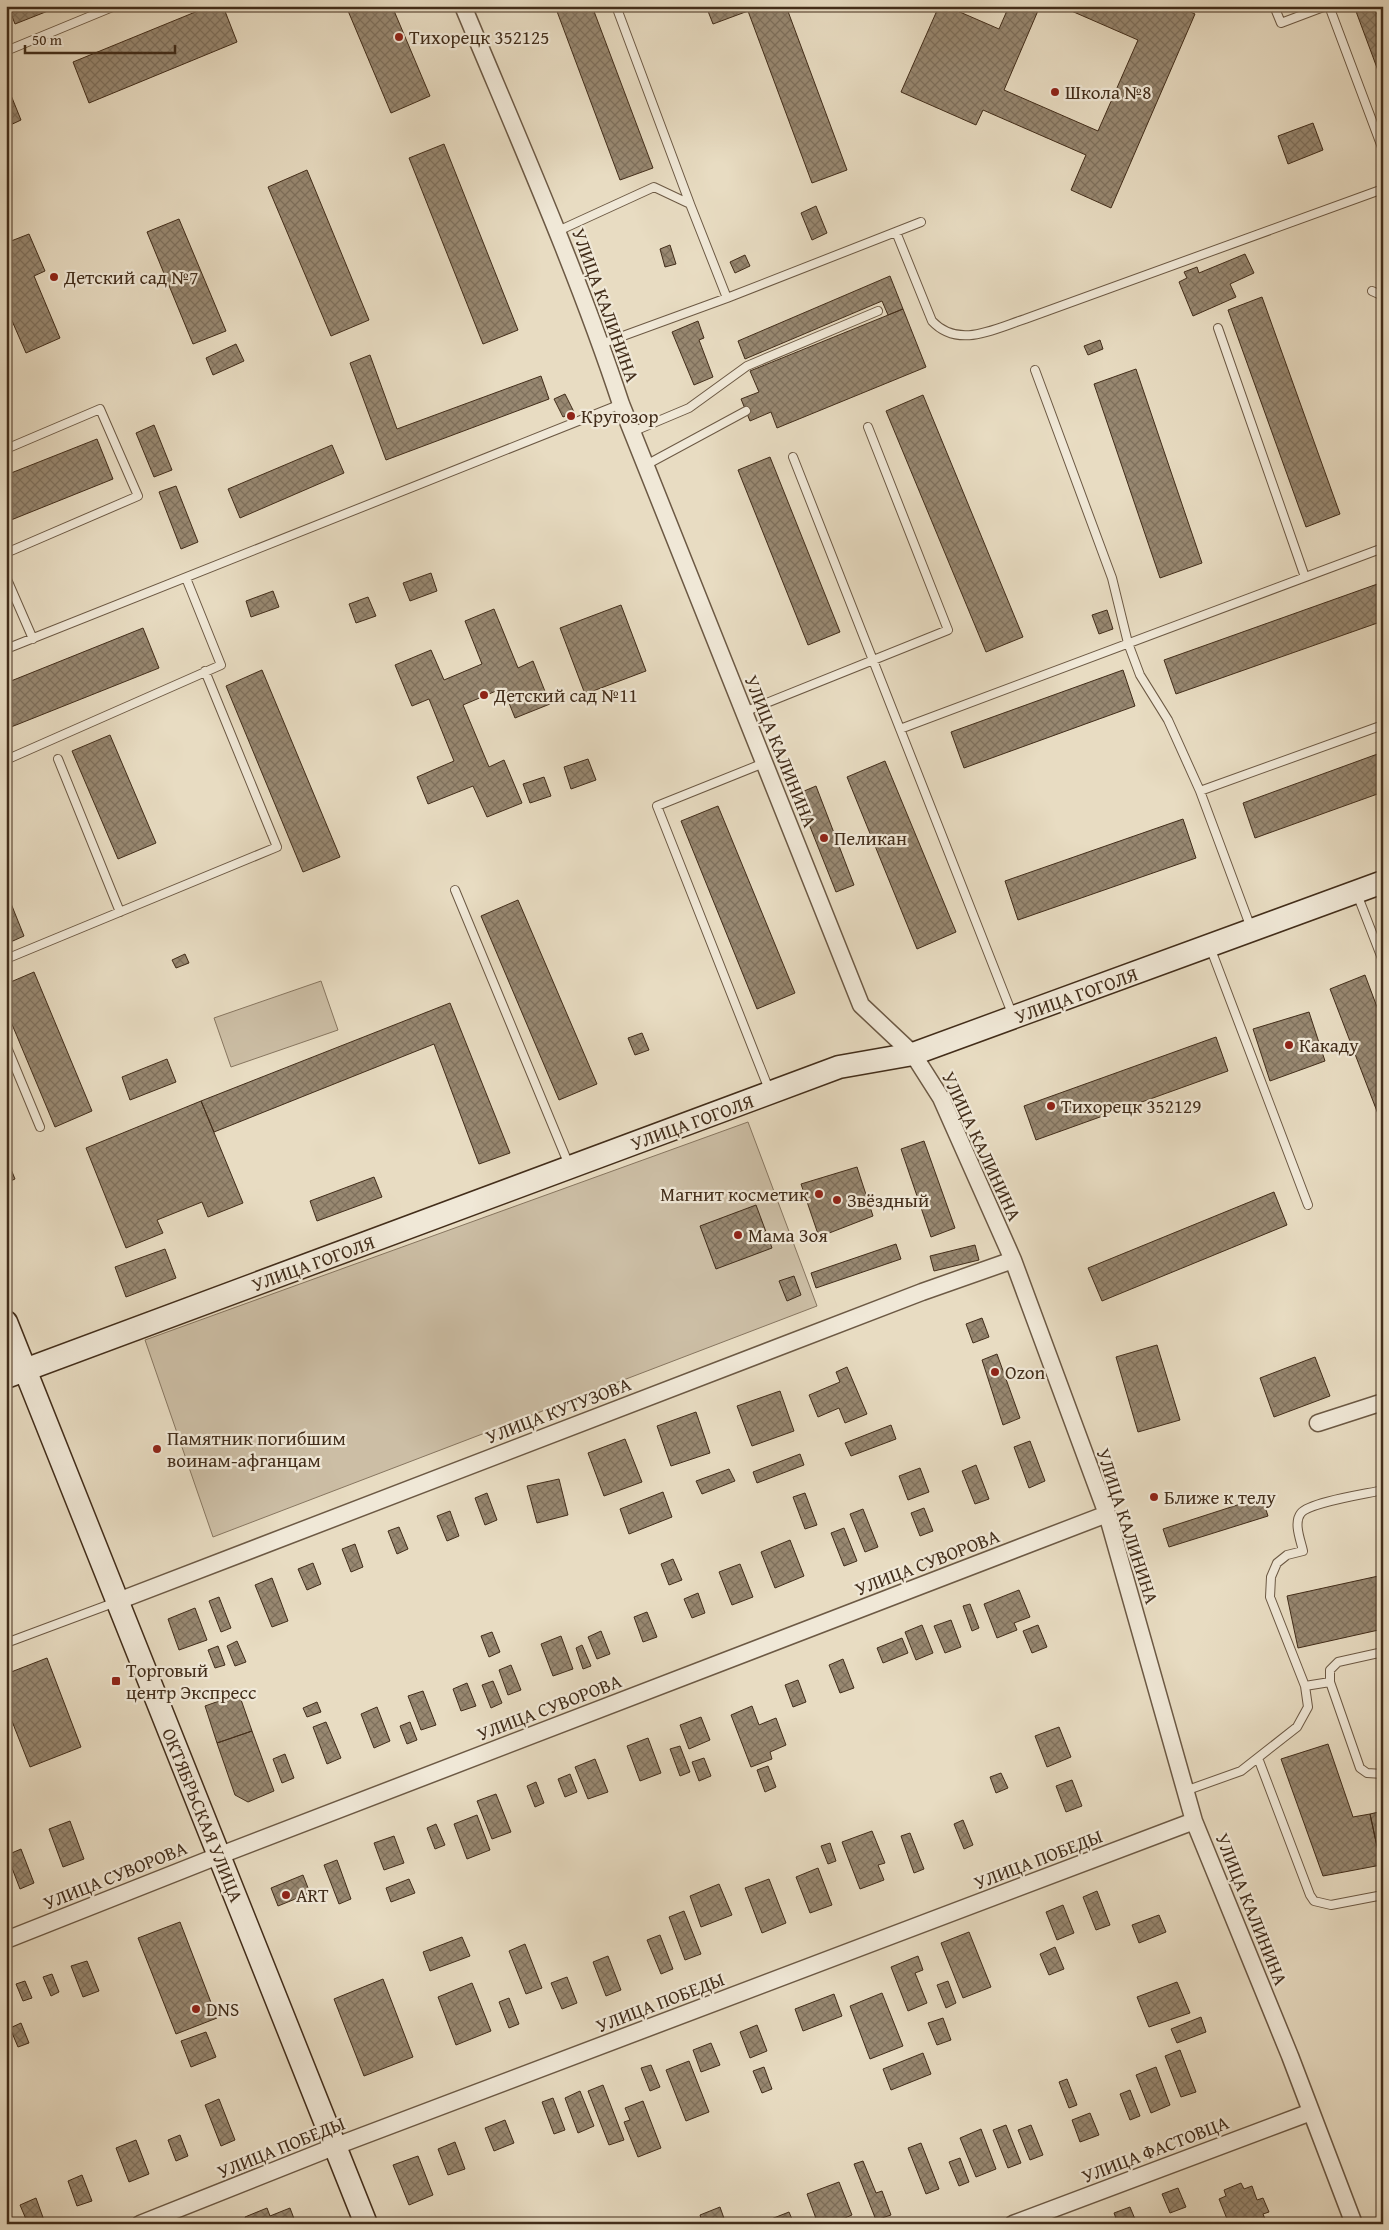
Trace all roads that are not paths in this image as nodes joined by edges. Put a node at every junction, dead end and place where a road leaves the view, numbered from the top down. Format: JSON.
{"nodes":[{"id":1,"x":114,"y":6,"type":"edge"},
{"id":2,"x":463,"y":6,"type":"edge"},
{"id":3,"x":616,"y":6,"type":"edge"},
{"id":4,"x":1274,"y":6,"type":"edge"},
{"id":5,"x":1327,"y":6,"type":"edge"},
{"id":6,"x":6,"y":51,"type":"edge"},
{"id":7,"x":1383,"y":150,"type":"edge"},
{"id":8,"x":1383,"y":190,"type":"edge"},
{"id":9,"x":690,"y":204,"type":"junction"},
{"id":10,"x":921,"y":222,"type":"dead end"},
{"id":11,"x":558,"y":232,"type":"junction"},
{"id":12,"x":896,"y":232,"type":"junction"},
{"id":13,"x":1372,"y":292,"type":"dead end"},
{"id":14,"x":1383,"y":296,"type":"edge"},
{"id":15,"x":727,"y":298,"type":"junction"},
{"id":16,"x":878,"y":312,"type":"dead end"},
{"id":17,"x":1218,"y":328,"type":"dead end"},
{"id":18,"x":601,"y":344,"type":"junction"},
{"id":19,"x":1035,"y":370,"type":"dead end"},
{"id":20,"x":621,"y":404,"type":"junction"},
{"id":21,"x":746,"y":411,"type":"dead end"},
{"id":22,"x":868,"y":427,"type":"dead end"},
{"id":23,"x":632,"y":432,"type":"junction"},
{"id":24,"x":6,"y":450,"type":"edge"},
{"id":25,"x":793,"y":457,"type":"dead end"},
{"id":26,"x":646,"y":466,"type":"junction"},
{"id":27,"x":1383,"y":548,"type":"edge"},
{"id":28,"x":6,"y":553,"type":"edge"},
{"id":29,"x":6,"y":577,"type":"edge"},
{"id":30,"x":1305,"y":577,"type":"junction"},
{"id":31,"x":186,"y":578,"type":"junction"},
{"id":32,"x":33,"y":639,"type":"junction"},
{"id":33,"x":1128,"y":642,"type":"junction"},
{"id":34,"x":6,"y":649,"type":"edge"},
{"id":35,"x":873,"y":660,"type":"junction"},
{"id":36,"x":205,"y":672,"type":"junction"},
{"id":37,"x":744,"y":712,"type":"junction"},
{"id":38,"x":1383,"y":725,"type":"edge"},
{"id":39,"x":900,"y":729,"type":"junction"},
{"id":40,"x":6,"y":755,"type":"edge"},
{"id":41,"x":58,"y":759,"type":"dead end"},
{"id":42,"x":764,"y":763,"type":"junction"},
{"id":43,"x":1200,"y":791,"type":"junction"},
{"id":44,"x":1383,"y":882,"type":"edge"},
{"id":45,"x":455,"y":890,"type":"dead end"},
{"id":46,"x":1356,"y":892,"type":"junction"},
{"id":47,"x":120,"y":912,"type":"junction"},
{"id":48,"x":1251,"y":930,"type":"junction"},
{"id":49,"x":1210,"y":945,"type":"junction"},
{"id":50,"x":6,"y":959,"type":"edge"},
{"id":51,"x":1383,"y":961,"type":"edge"},
{"id":52,"x":1014,"y":1017,"type":"junction"},
{"id":53,"x":6,"y":1045,"type":"edge"},
{"id":54,"x":913,"y":1054,"type":"junction"},
{"id":55,"x":770,"y":1093,"type":"junction"},
{"id":56,"x":40,"y":1127,"type":"dead end"},
{"id":57,"x":570,"y":1167,"type":"junction"},
{"id":58,"x":1308,"y":1205,"type":"dead end"},
{"id":59,"x":1013,"y":1260,"type":"junction"},
{"id":60,"x":6,"y":1322,"type":"edge"},
{"id":61,"x":16,"y":1374,"type":"edge"},
{"id":62,"x":1383,"y":1402,"type":"edge"},
{"id":63,"x":1318,"y":1423,"type":"dead end"},
{"id":64,"x":1383,"y":1490,"type":"edge"},
{"id":65,"x":1106,"y":1514,"type":"junction"},
{"id":66,"x":118,"y":1601,"type":"junction"},
{"id":67,"x":6,"y":1643,"type":"edge"},
{"id":68,"x":1383,"y":1652,"type":"edge"},
{"id":69,"x":1330,"y":1682,"type":"junction"},
{"id":70,"x":1305,"y":1686,"type":"junction"},
{"id":71,"x":1258,"y":1758,"type":"junction"},
{"id":72,"x":1383,"y":1774,"type":"edge"},
{"id":73,"x":1184,"y":1791,"type":"junction"},
{"id":74,"x":1194,"y":1821,"type":"junction"},
{"id":75,"x":218,"y":1856,"type":"junction"},
{"id":76,"x":1383,"y":1895,"type":"edge"},
{"id":77,"x":6,"y":1940,"type":"edge"},
{"id":78,"x":1311,"y":2112,"type":"junction"},
{"id":79,"x":336,"y":2146,"type":"junction"},
{"id":80,"x":140,"y":2224,"type":"edge"},
{"id":81,"x":366,"y":2224,"type":"edge"},
{"id":82,"x":1013,"y":2224,"type":"edge"},
{"id":83,"x":1354,"y":2224,"type":"edge"}],
"edges":[{"from":1,"to":6,"type":"lane"},
{"from":2,"to":11,"type":"street","name":"УЛИЦА КАЛИНИНА"},
{"from":3,"to":9,"type":"lane"},
{"from":4,"to":5,"type":"lane"},
{"from":5,"to":7,"type":"lane"},
{"from":8,"to":12,"type":"lane"},
{"from":9,"to":11,"type":"lane"},
{"from":9,"to":15,"type":"lane"},
{"from":10,"to":12,"type":"lane"},
{"from":11,"to":18,"type":"street","name":"УЛИЦА КАЛИНИНА"},
{"from":12,"to":15,"type":"lane"},
{"from":13,"to":14,"type":"lane"},
{"from":15,"to":18,"type":"lane"},
{"from":16,"to":23,"type":"lane"},
{"from":17,"to":30,"type":"lane"},
{"from":18,"to":20,"type":"street","name":"УЛИЦА КАЛИНИНА"},
{"from":19,"to":33,"type":"lane"},
{"from":20,"to":23,"type":"street","name":"УЛИЦА КАЛИНИНА"},
{"from":20,"to":31,"type":"lane"},
{"from":21,"to":26,"type":"lane"},
{"from":22,"to":35,"type":"lane"},
{"from":23,"to":26,"type":"street","name":"УЛИЦА КАЛИНИНА"},
{"from":24,"to":28,"type":"lane"},
{"from":25,"to":35,"type":"lane"},
{"from":26,"to":37,"type":"street","name":"УЛИЦА КАЛИНИНА"},
{"from":27,"to":30,"type":"lane"},
{"from":29,"to":32,"type":"lane"},
{"from":30,"to":33,"type":"lane"},
{"from":31,"to":32,"type":"lane"},
{"from":31,"to":36,"type":"lane"},
{"from":32,"to":34,"type":"lane"},
{"from":33,"to":39,"type":"lane"},
{"from":33,"to":43,"type":"lane"},
{"from":35,"to":37,"type":"lane"},
{"from":35,"to":39,"type":"lane"},
{"from":36,"to":40,"type":"lane"},
{"from":36,"to":47,"type":"lane"},
{"from":37,"to":42,"type":"street","name":"УЛИЦА КАЛИНИНА"},
{"from":38,"to":43,"type":"lane"},
{"from":39,"to":52,"type":"lane"},
{"from":41,"to":47,"type":"lane"},
{"from":42,"to":54,"type":"street","name":"УЛИЦА КАЛИНИНА"},
{"from":42,"to":55,"type":"lane"},
{"from":43,"to":48,"type":"lane"},
{"from":44,"to":46,"type":"main road","name":"УЛИЦА ГОГОЛЯ"},
{"from":45,"to":57,"type":"lane"},
{"from":46,"to":48,"type":"main road","name":"УЛИЦА ГОГОЛЯ"},
{"from":46,"to":51,"type":"lane"},
{"from":47,"to":50,"type":"lane"},
{"from":48,"to":49,"type":"main road","name":"УЛИЦА ГОГОЛЯ"},
{"from":49,"to":52,"type":"main road","name":"УЛИЦА ГОГОЛЯ"},
{"from":49,"to":58,"type":"lane"},
{"from":52,"to":54,"type":"main road","name":"УЛИЦА ГОГОЛЯ"},
{"from":53,"to":56,"type":"lane"},
{"from":54,"to":55,"type":"main road","name":"УЛИЦА ГОГОЛЯ"},
{"from":54,"to":59,"type":"street","name":"УЛИЦА КАЛИНИНА"},
{"from":55,"to":57,"type":"main road","name":"УЛИЦА ГОГОЛЯ"},
{"from":57,"to":61,"type":"main road","name":"УЛИЦА ГОГОЛЯ"},
{"from":59,"to":65,"type":"street","name":"УЛИЦА КАЛИНИНА"},
{"from":59,"to":66,"type":"street","name":"УЛИЦА КУТУЗОВА"},
{"from":60,"to":61,"type":"main road","name":"ОКТЯБРЬСКАЯ УЛИЦА"},
{"from":61,"to":66,"type":"main road","name":"ОКТЯБРЬСКАЯ УЛИЦА"},
{"from":62,"to":63,"type":"street"},
{"from":64,"to":70,"type":"lane"},
{"from":65,"to":73,"type":"street","name":"УЛИЦА КАЛИНИНА"},
{"from":65,"to":75,"type":"street","name":"УЛИЦА СУВОРОВА"},
{"from":66,"to":67,"type":"lane"},
{"from":66,"to":75,"type":"main road","name":"ОКТЯБРЬСКАЯ УЛИЦА"},
{"from":68,"to":69,"type":"lane"},
{"from":69,"to":70,"type":"lane"},
{"from":69,"to":72,"type":"lane"},
{"from":70,"to":71,"type":"lane"},
{"from":71,"to":73,"type":"lane"},
{"from":71,"to":76,"type":"lane"},
{"from":73,"to":74,"type":"street","name":"УЛИЦА КАЛИНИНА"},
{"from":74,"to":78,"type":"street","name":"УЛИЦА КАЛИНИНА"},
{"from":74,"to":79,"type":"street","name":"УЛИЦА ПОБЕДЫ"},
{"from":75,"to":77,"type":"street","name":"УЛИЦА СУВОРОВА"},
{"from":75,"to":79,"type":"main road","name":"ОКТЯБРЬСКАЯ УЛИЦА"},
{"from":78,"to":82,"type":"street","name":"УЛИЦА ФАСТОВЦА"},
{"from":78,"to":83,"type":"street","name":"УЛИЦА КАЛИНИНА"},
{"from":79,"to":80,"type":"street","name":"УЛИЦА ПОБЕДЫ"},
{"from":79,"to":81,"type":"main road","name":"ОКТЯБРЬСКАЯ УЛИЦА"}]}
